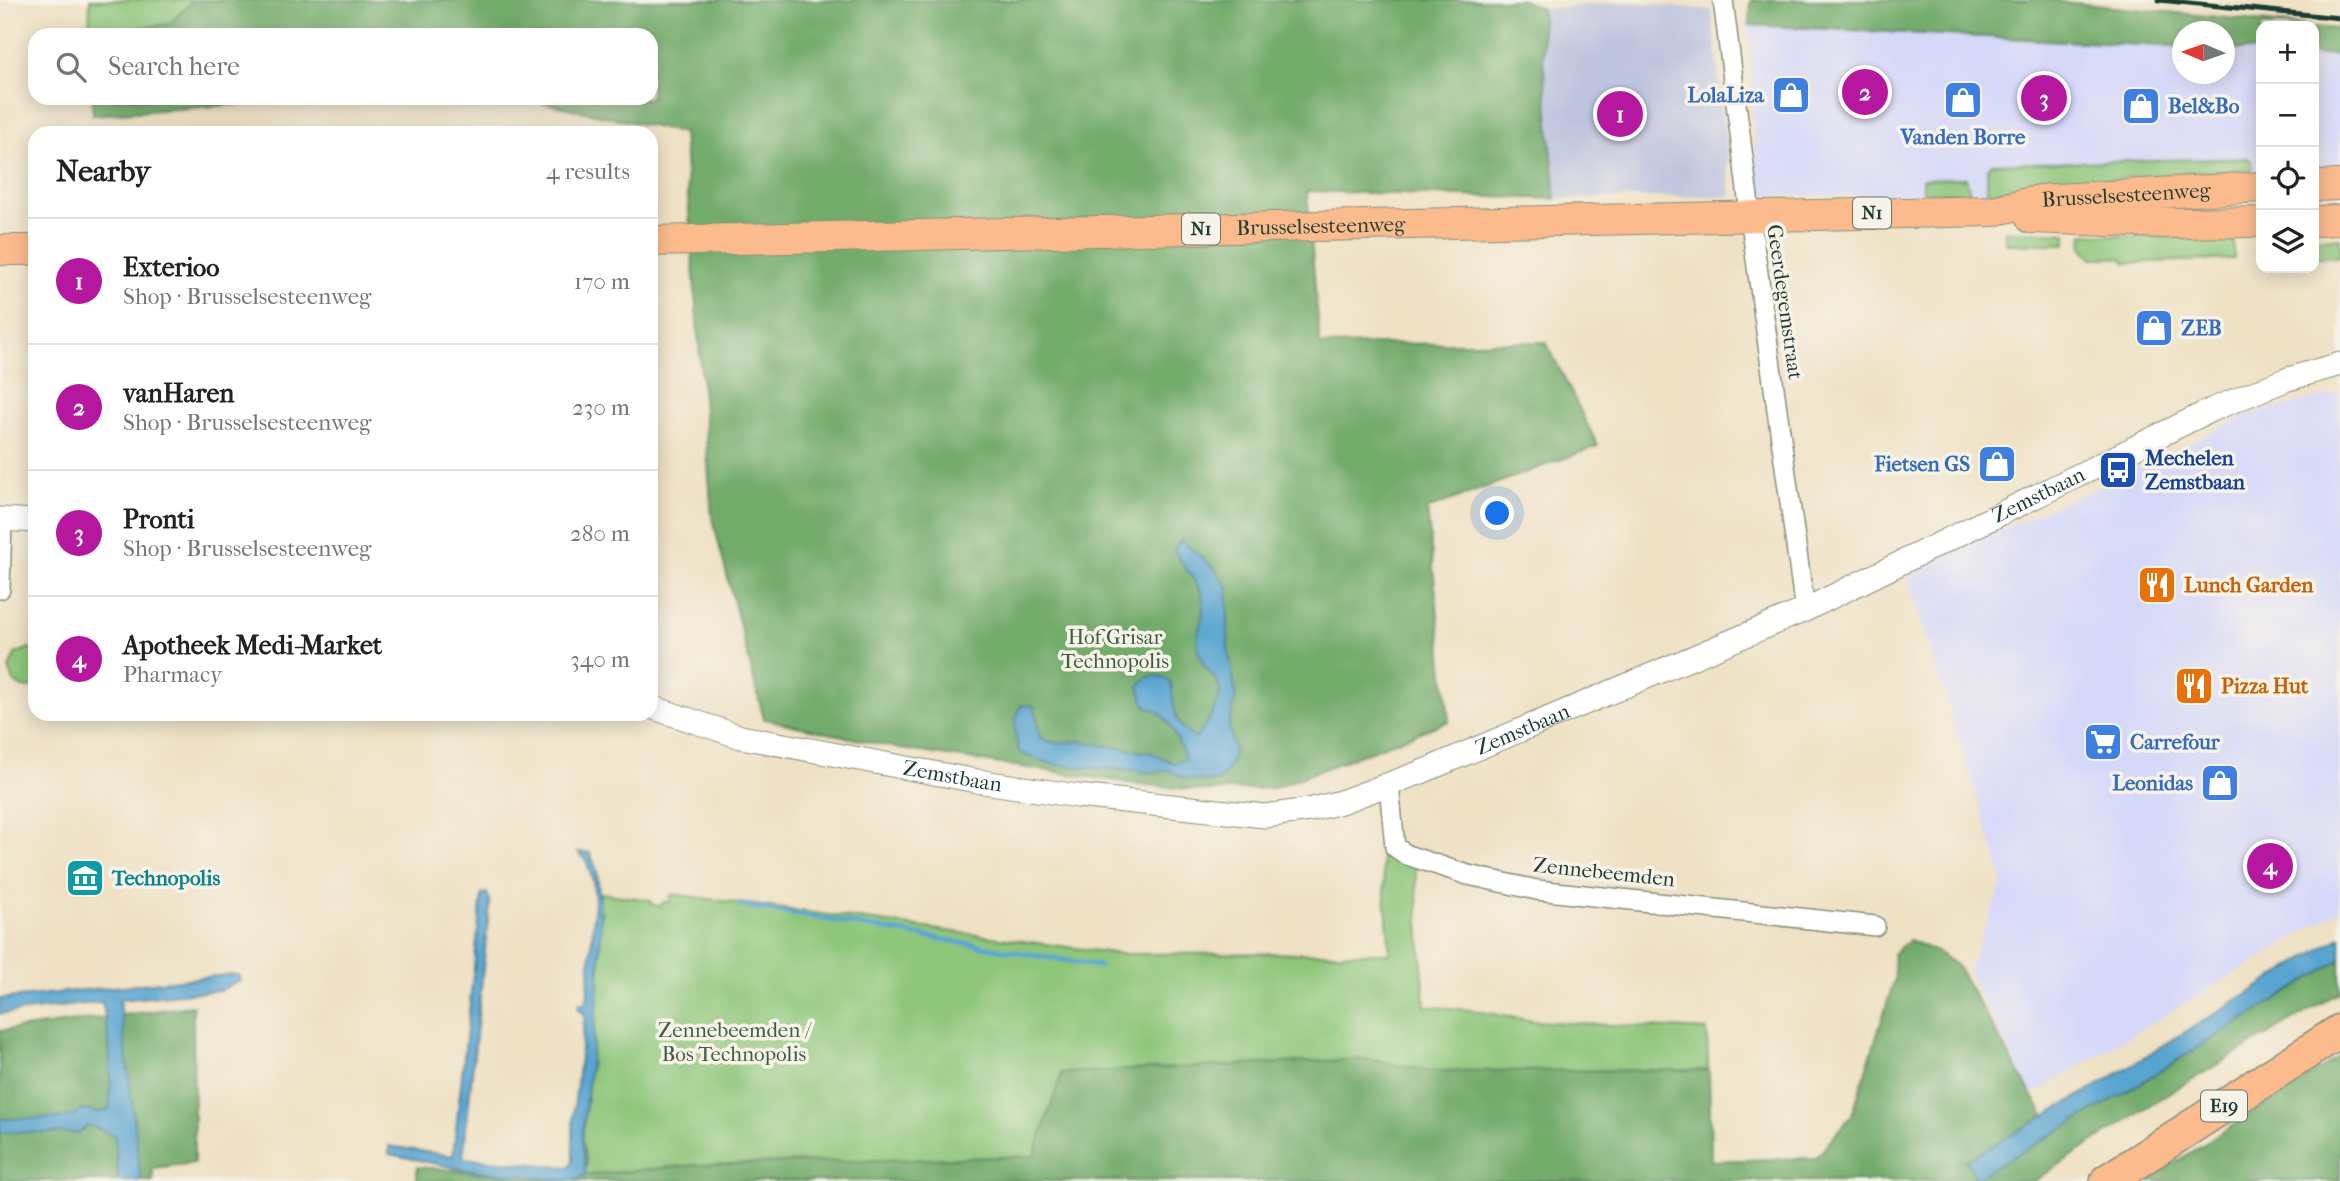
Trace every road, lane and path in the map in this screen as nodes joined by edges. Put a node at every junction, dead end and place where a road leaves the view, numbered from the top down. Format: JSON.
{"nodes":[{"id":1,"x":1723,"y":0,"type":"edge"},
{"id":2,"x":2340,"y":185,"type":"edge"},
{"id":3,"x":2319,"y":186,"type":"edge"},
{"id":4,"x":2256,"y":187,"type":"edge"},
{"id":5,"x":1993,"y":211,"type":"junction"},
{"id":6,"x":1751,"y":215,"type":"junction"},
{"id":7,"x":2340,"y":220,"type":"edge"},
{"id":8,"x":2319,"y":221,"type":"edge"},
{"id":9,"x":2256,"y":222,"type":"edge"},
{"id":10,"x":658,"y":241,"type":"edge"},
{"id":11,"x":0,"y":250,"type":"edge"},
{"id":12,"x":28,"y":250,"type":"edge"},
{"id":13,"x":2340,"y":364,"type":"edge"},
{"id":14,"x":1,"y":519,"type":"edge"},
{"id":15,"x":28,"y":521,"type":"edge"},
{"id":16,"x":0,"y":589,"type":"edge"},
{"id":17,"x":1805,"y":610,"type":"junction"},
{"id":18,"x":658,"y":710,"type":"edge"},
{"id":19,"x":1389,"y":785,"type":"junction"},
{"id":20,"x":1875,"y":926,"type":"dead end"},
{"id":21,"x":2340,"y":1031,"type":"edge"},
{"id":22,"x":2107,"y":1181,"type":"edge"}],
"edges":[{"from":1,"to":6,"type":"street","name":"Geerdegemstraat"},
{"from":2,"to":3,"type":"main road"},
{"from":4,"to":5,"type":"main road","name":"Brusselsesteenweg","number":"N1"},
{"from":5,"to":6,"type":"main road","name":"Brusselsesteenweg","number":"N1"},
{"from":5,"to":9,"type":"main road","name":"Brusselsesteenweg","number":"N1"},
{"from":6,"to":10,"type":"main road","name":"Brusselsesteenweg","number":"N1"},
{"from":6,"to":17,"type":"street","name":"Geerdegemstraat"},
{"from":7,"to":8,"type":"main road"},
{"from":11,"to":12,"type":"main road"},
{"from":13,"to":17,"type":"street","name":"Zemstbaan"},
{"from":14,"to":15,"type":"street"},
{"from":14,"to":16,"type":"street"},
{"from":17,"to":19,"type":"street","name":"Zemstbaan"},
{"from":18,"to":19,"type":"street","name":"Zemstbaan"},
{"from":19,"to":20,"type":"street","name":"Zennebeemden"},
{"from":21,"to":22,"type":"highway","number":"E19"}]}
